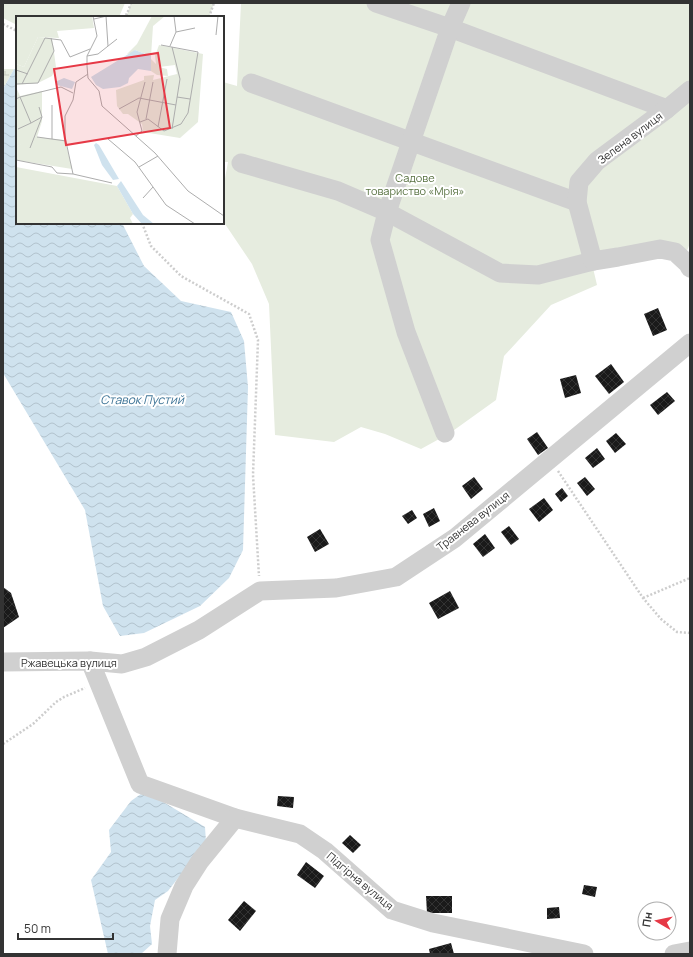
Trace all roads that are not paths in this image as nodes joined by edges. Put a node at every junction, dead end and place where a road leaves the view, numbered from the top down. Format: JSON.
{"nodes":[{"id":1,"x":376,"y":3,"type":"edge"},
{"id":2,"x":461,"y":3,"type":"edge"},
{"id":3,"x":450,"y":28,"type":"junction"},
{"id":4,"x":251,"y":83,"type":"dead end"},
{"id":5,"x":690,"y":90,"type":"edge"},
{"id":6,"x":668,"y":109,"type":"junction"},
{"id":7,"x":412,"y":142,"type":"junction"},
{"id":8,"x":241,"y":163,"type":"dead end"},
{"id":9,"x":577,"y":202,"type":"junction"},
{"id":10,"x":387,"y":212,"type":"junction"},
{"id":11,"x":593,"y":261,"type":"junction"},
{"id":12,"x":690,"y":268,"type":"edge"},
{"id":13,"x":690,"y":343,"type":"edge"},
{"id":14,"x":445,"y":433,"type":"dead end"},
{"id":15,"x":199,"y":630,"type":"joint"},
{"id":16,"x":90,"y":661,"type":"junction"},
{"id":17,"x":3,"y":662,"type":"edge"},
{"id":18,"x":235,"y":818,"type":"junction"},
{"id":19,"x":690,"y":951,"type":"edge"},
{"id":20,"x":167,"y":954,"type":"edge"},
{"id":21,"x":584,"y":954,"type":"edge"},
{"id":22,"x":674,"y":954,"type":"edge"}],
"edges":[{"from":1,"to":3,"type":"street"},
{"from":2,"to":3,"type":"street"},
{"from":3,"to":6,"type":"street"},
{"from":3,"to":7,"type":"street"},
{"from":4,"to":7,"type":"street"},
{"from":5,"to":6,"type":"street","name":"Зелена вулиця"},
{"from":6,"to":9,"type":"street","name":"Зелена вулиця"},
{"from":7,"to":9,"type":"street"},
{"from":7,"to":10,"type":"street"},
{"from":8,"to":10,"type":"street"},
{"from":9,"to":11,"type":"street","name":"Зелена вулиця"},
{"from":10,"to":11,"type":"street"},
{"from":10,"to":14,"type":"street"},
{"from":11,"to":12,"type":"street"},
{"from":13,"to":15,"type":"street","name":"Травнева вулиця"},
{"from":15,"to":16,"type":"street","name":"Ржавецька вулиця"},
{"from":16,"to":17,"type":"street","name":"Ржавецька вулиця"},
{"from":16,"to":18,"type":"street","name":"Підгірна вулиця"},
{"from":18,"to":20,"type":"street"},
{"from":18,"to":21,"type":"street","name":"Підгірна вулиця"},
{"from":19,"to":22,"type":"street"}]}
